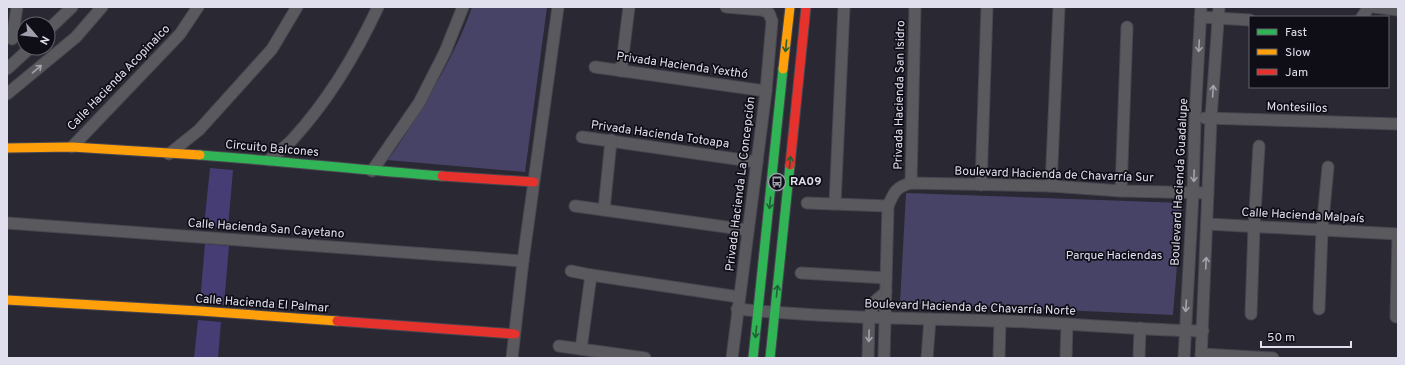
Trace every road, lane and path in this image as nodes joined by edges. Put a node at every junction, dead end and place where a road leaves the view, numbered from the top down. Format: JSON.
{"nodes":[{"id":1,"x":17,"y":7,"type":"edge"},
{"id":2,"x":72,"y":7,"type":"edge"},
{"id":3,"x":102,"y":7,"type":"edge"},
{"id":4,"x":198,"y":7,"type":"edge"},
{"id":5,"x":297,"y":7,"type":"edge"},
{"id":6,"x":378,"y":7,"type":"edge"},
{"id":7,"x":464,"y":7,"type":"edge"},
{"id":8,"x":558,"y":7,"type":"edge"},
{"id":9,"x":629,"y":7,"type":"edge"},
{"id":10,"x":726,"y":7,"type":"edge"},
{"id":11,"x":790,"y":7,"type":"edge"},
{"id":12,"x":806,"y":7,"type":"edge"},
{"id":13,"x":844,"y":7,"type":"edge"},
{"id":14,"x":915,"y":7,"type":"edge"},
{"id":15,"x":987,"y":7,"type":"edge"},
{"id":16,"x":1058,"y":7,"type":"edge"},
{"id":17,"x":1369,"y":7,"type":"edge"},
{"id":18,"x":1374,"y":7,"type":"edge"},
{"id":19,"x":1398,"y":10,"type":"edge"},
{"id":20,"x":1201,"y":12,"type":"edge"},
{"id":21,"x":1218,"y":13,"type":"edge"},
{"id":22,"x":1363,"y":16,"type":"edge"},
{"id":23,"x":1249,"y":20,"type":"edge"},
{"id":24,"x":56,"y":22,"type":"edge"},
{"id":25,"x":1127,"y":27,"type":"dead end"},
{"id":26,"x":12,"y":39,"type":"dead end"},
{"id":27,"x":21,"y":56,"type":"edge"},
{"id":28,"x":595,"y":67,"type":"dead end"},
{"id":29,"x":7,"y":69,"type":"edge"},
{"id":30,"x":621,"y":71,"type":"junction"},
{"id":31,"x":766,"y":91,"type":"junction"},
{"id":32,"x":7,"y":94,"type":"edge"},
{"id":33,"x":1196,"y":118,"type":"junction"},
{"id":34,"x":1211,"y":118,"type":"junction"},
{"id":35,"x":1398,"y":124,"type":"edge"},
{"id":36,"x":582,"y":137,"type":"dead end"},
{"id":37,"x":611,"y":140,"type":"junction"},
{"id":38,"x":1259,"y":146,"type":"dead end"},
{"id":39,"x":72,"y":147,"type":"junction"},
{"id":40,"x":7,"y":148,"type":"edge"},
{"id":41,"x":169,"y":154,"type":"junction"},
{"id":42,"x":269,"y":160,"type":"junction"},
{"id":43,"x":757,"y":162,"type":"junction"},
{"id":44,"x":1328,"y":167,"type":"dead end"},
{"id":45,"x":372,"y":171,"type":"junction"},
{"id":46,"x":534,"y":182,"type":"junction"},
{"id":47,"x":911,"y":183,"type":"junction"},
{"id":48,"x":981,"y":185,"type":"junction"},
{"id":49,"x":1051,"y":186,"type":"junction"},
{"id":50,"x":1121,"y":192,"type":"junction"},
{"id":51,"x":1193,"y":193,"type":"junction"},
{"id":52,"x":1208,"y":194,"type":"junction"},
{"id":53,"x":806,"y":203,"type":"dead end"},
{"id":54,"x":835,"y":204,"type":"junction"},
{"id":55,"x":575,"y":206,"type":"dead end"},
{"id":56,"x":888,"y":206,"type":"junction"},
{"id":57,"x":604,"y":210,"type":"junction"},
{"id":58,"x":7,"y":223,"type":"edge"},
{"id":59,"x":1208,"y":224,"type":"junction"},
{"id":60,"x":1254,"y":228,"type":"junction"},
{"id":61,"x":748,"y":230,"type":"junction"},
{"id":62,"x":1322,"y":230,"type":"junction"},
{"id":63,"x":1398,"y":235,"type":"edge"},
{"id":64,"x":523,"y":261,"type":"junction"},
{"id":65,"x":571,"y":271,"type":"dead end"},
{"id":66,"x":801,"y":273,"type":"dead end"},
{"id":67,"x":591,"y":275,"type":"junction"},
{"id":68,"x":886,"y":278,"type":"junction"},
{"id":69,"x":886,"y":292,"type":"junction"},
{"id":70,"x":739,"y":297,"type":"junction"},
{"id":71,"x":7,"y":300,"type":"edge"},
{"id":72,"x":737,"y":309,"type":"junction"},
{"id":73,"x":1319,"y":309,"type":"dead end"},
{"id":74,"x":758,"y":311,"type":"junction"},
{"id":75,"x":774,"y":313,"type":"junction"},
{"id":76,"x":1251,"y":314,"type":"dead end"},
{"id":77,"x":1396,"y":317,"type":"dead end"},
{"id":78,"x":870,"y":318,"type":"junction"},
{"id":79,"x":885,"y":318,"type":"junction"},
{"id":80,"x":930,"y":319,"type":"junction"},
{"id":81,"x":1000,"y":320,"type":"junction"},
{"id":82,"x":1067,"y":324,"type":"junction"},
{"id":83,"x":1140,"y":328,"type":"junction"},
{"id":84,"x":1185,"y":331,"type":"junction"},
{"id":85,"x":1202,"y":331,"type":"junction"},
{"id":86,"x":515,"y":334,"type":"junction"},
{"id":87,"x":559,"y":346,"type":"dead end"},
{"id":88,"x":581,"y":349,"type":"junction"},
{"id":89,"x":1201,"y":356,"type":"edge"},
{"id":90,"x":512,"y":358,"type":"edge"},
{"id":91,"x":645,"y":358,"type":"edge"},
{"id":92,"x":732,"y":358,"type":"edge"},
{"id":93,"x":753,"y":358,"type":"edge"},
{"id":94,"x":770,"y":358,"type":"edge"},
{"id":95,"x":868,"y":358,"type":"edge"},
{"id":96,"x":884,"y":358,"type":"edge"},
{"id":97,"x":927,"y":358,"type":"edge"},
{"id":98,"x":999,"y":358,"type":"edge"},
{"id":99,"x":1066,"y":358,"type":"edge"},
{"id":100,"x":1139,"y":358,"type":"edge"},
{"id":101,"x":1184,"y":358,"type":"edge"},
{"id":102,"x":1273,"y":358,"type":"edge"}],
"edges":[{"from":1,"to":26,"type":"street"},
{"from":2,"to":24,"type":"street"},
{"from":32,"to":3,"type":"street","one_way":true},
{"from":4,"to":39,"type":"street","name":"Calle Hacienda Acopinalco"},
{"from":5,"to":41,"type":"street"},
{"from":6,"to":42,"type":"street"},
{"from":7,"to":45,"type":"street"},
{"from":8,"to":46,"type":"street"},
{"from":9,"to":30,"type":"street"},
{"from":10,"to":31,"type":"street","name":"Privada Hacienda La Concepción"},
{"from":11,"to":74,"type":"street","one_way":true},
{"from":75,"to":12,"type":"street","one_way":true},
{"from":13,"to":54,"type":"street"},
{"from":14,"to":47,"type":"street","name":"Privada Hacienda San Isidro"},
{"from":15,"to":48,"type":"street"},
{"from":16,"to":49,"type":"street"},
{"from":17,"to":22,"type":"street"},
{"from":18,"to":19,"type":"street"},
{"from":20,"to":21,"type":"street"},
{"from":20,"to":33,"type":"street","name":"Boulevard Hacienda Guadalupe","one_way":true},
{"from":21,"to":23,"type":"street"},
{"from":34,"to":21,"type":"street","one_way":true},
{"from":25,"to":50,"type":"street"},
{"from":27,"to":29,"type":"street"},
{"from":28,"to":30,"type":"street","name":"Privada Hacienda Yexthó"},
{"from":30,"to":31,"type":"street","name":"Privada Hacienda Yexthó"},
{"from":31,"to":43,"type":"street","name":"Privada Hacienda La Concepción"},
{"from":33,"to":34,"type":"street","name":"Montesillos"},
{"from":33,"to":51,"type":"street","name":"Boulevard Hacienda Guadalupe","one_way":true},
{"from":34,"to":35,"type":"street","name":"Montesillos"},
{"from":34,"to":52,"type":"street"},
{"from":36,"to":37,"type":"street","name":"Privada Hacienda Totoapa"},
{"from":37,"to":43,"type":"street","name":"Privada Hacienda Totoapa"},
{"from":37,"to":57,"type":"street"},
{"from":38,"to":60,"type":"street"},
{"from":39,"to":40,"type":"street","name":"Circuito Balcones"},
{"from":39,"to":41,"type":"street","name":"Circuito Balcones"},
{"from":41,"to":42,"type":"street","name":"Circuito Balcones"},
{"from":42,"to":45,"type":"street","name":"Circuito Balcones"},
{"from":43,"to":61,"type":"street","name":"Privada Hacienda La Concepción"},
{"from":44,"to":62,"type":"street"},
{"from":45,"to":46,"type":"street","name":"Circuito Balcones"},
{"from":46,"to":64,"type":"street"},
{"from":47,"to":48,"type":"street","name":"Boulevard Hacienda de Chavarría Sur"},
{"from":47,"to":56,"type":"street","name":"Boulevard Hacienda de Chavarría Sur"},
{"from":48,"to":49,"type":"street","name":"Boulevard Hacienda de Chavarría Sur"},
{"from":49,"to":50,"type":"street","name":"Boulevard Hacienda de Chavarría Sur"},
{"from":50,"to":51,"type":"street","name":"Boulevard Hacienda de Chavarría Sur"},
{"from":51,"to":52,"type":"street","name":"Boulevard Hacienda de Chavarría Sur"},
{"from":51,"to":84,"type":"street","name":"Boulevard Hacienda Guadalupe","one_way":true},
{"from":52,"to":59,"type":"street"},
{"from":53,"to":54,"type":"street"},
{"from":54,"to":56,"type":"street"},
{"from":55,"to":57,"type":"street"},
{"from":56,"to":68,"type":"street"},
{"from":57,"to":61,"type":"street"},
{"from":58,"to":64,"type":"street","name":"Calle Hacienda San Cayetano"},
{"from":59,"to":60,"type":"street","name":"Calle Hacienda Malpaís"},
{"from":85,"to":59,"type":"street","one_way":true},
{"from":60,"to":62,"type":"street","name":"Calle Hacienda Malpaís"},
{"from":60,"to":76,"type":"street"},
{"from":61,"to":70,"type":"street","name":"Privada Hacienda La Concepción"},
{"from":62,"to":63,"type":"street","name":"Calle Hacienda Malpaís"},
{"from":62,"to":73,"type":"street"},
{"from":63,"to":77,"type":"street"},
{"from":64,"to":86,"type":"street"},
{"from":65,"to":67,"type":"street"},
{"from":66,"to":68,"type":"street"},
{"from":67,"to":70,"type":"street"},
{"from":67,"to":88,"type":"street"},
{"from":68,"to":69,"type":"street"},
{"from":69,"to":78,"type":"street"},
{"from":69,"to":79,"type":"street"},
{"from":70,"to":72,"type":"street","name":"Privada Hacienda La Concepción"},
{"from":71,"to":86,"type":"street","name":"Calle Hacienda El Palmar"},
{"from":72,"to":74,"type":"street","name":"Boulevard Hacienda de Chavarría Norte"},
{"from":72,"to":92,"type":"street","name":"Privada Hacienda La Concepción"},
{"from":74,"to":75,"type":"street","name":"Boulevard Hacienda de Chavarría Norte"},
{"from":74,"to":93,"type":"street","one_way":true},
{"from":75,"to":78,"type":"street","name":"Boulevard Hacienda de Chavarría Norte"},
{"from":75,"to":94,"type":"street"},
{"from":78,"to":79,"type":"street","name":"Boulevard Hacienda de Chavarría Norte"},
{"from":78,"to":95,"type":"street","one_way":true},
{"from":79,"to":80,"type":"street","name":"Boulevard Hacienda de Chavarría Norte"},
{"from":79,"to":96,"type":"street"},
{"from":80,"to":81,"type":"street","name":"Boulevard Hacienda de Chavarría Norte"},
{"from":80,"to":97,"type":"street"},
{"from":81,"to":82,"type":"street","name":"Boulevard Hacienda de Chavarría Norte"},
{"from":81,"to":98,"type":"street"},
{"from":82,"to":83,"type":"street","name":"Boulevard Hacienda de Chavarría Norte"},
{"from":82,"to":99,"type":"street"},
{"from":83,"to":84,"type":"street","name":"Boulevard Hacienda de Chavarría Norte"},
{"from":83,"to":100,"type":"street"},
{"from":84,"to":85,"type":"street","name":"Boulevard Hacienda de Chavarría Norte"},
{"from":84,"to":101,"type":"street","name":"Boulevard Hacienda Guadalupe"},
{"from":85,"to":89,"type":"street"},
{"from":86,"to":90,"type":"street"},
{"from":87,"to":88,"type":"street"},
{"from":88,"to":91,"type":"street"},
{"from":89,"to":102,"type":"street"}]}
